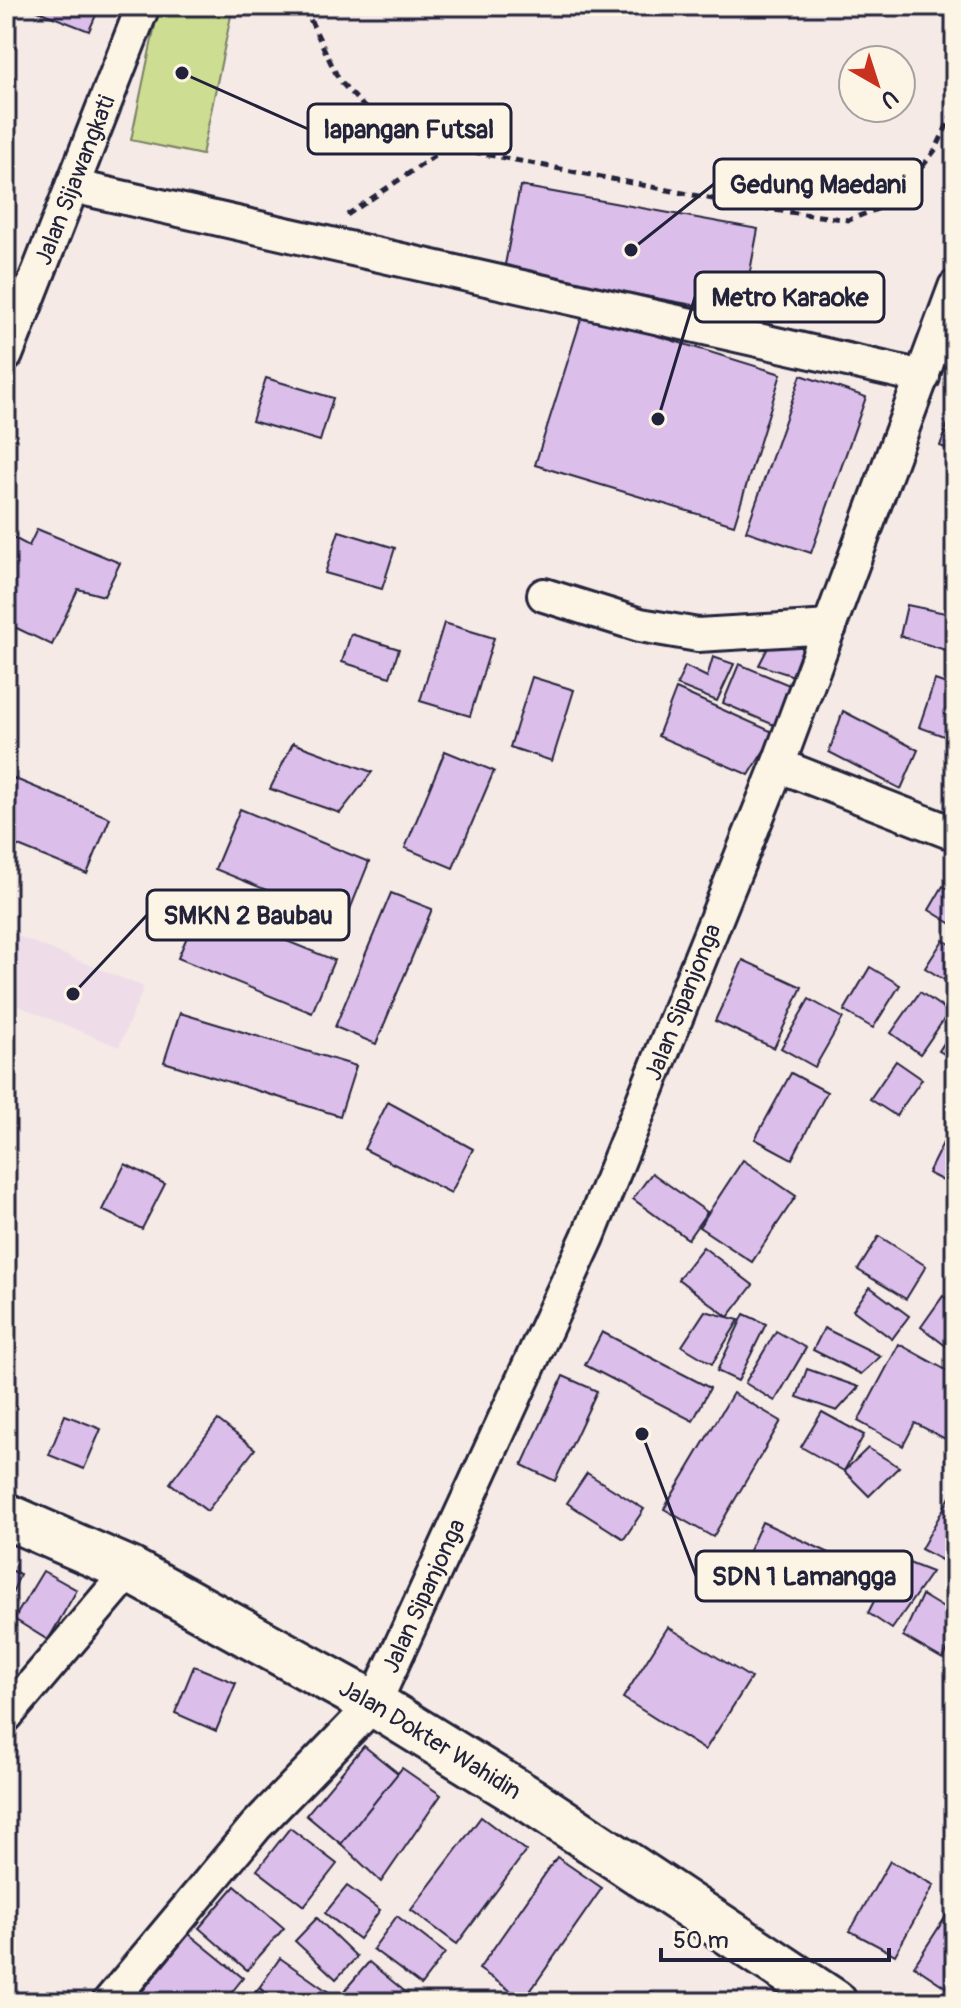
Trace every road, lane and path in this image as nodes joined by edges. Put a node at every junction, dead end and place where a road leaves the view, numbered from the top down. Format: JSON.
{"nodes":[{"id":1,"x":143,"y":6,"type":"edge"},
{"id":2,"x":309,"y":6,"type":"edge"},
{"id":3,"x":955,"y":108,"type":"edge"},
{"id":4,"x":449,"y":147,"type":"junction"},
{"id":5,"x":72,"y":186,"type":"junction"},
{"id":6,"x":311,"y":239,"type":"junction"},
{"id":7,"x":955,"y":287,"type":"edge"},
{"id":8,"x":6,"y":355,"type":"edge"},
{"id":9,"x":923,"y":377,"type":"junction"},
{"id":10,"x":544,"y":595,"type":"dead end"},
{"id":11,"x":830,"y":627,"type":"junction"},
{"id":12,"x":778,"y":765,"type":"junction"},
{"id":13,"x":955,"y":834,"type":"edge"},
{"id":14,"x":6,"y":1516,"type":"edge"},
{"id":15,"x":130,"y":1570,"type":"junction"},
{"id":16,"x":374,"y":1704,"type":"junction"},
{"id":17,"x":6,"y":1716,"type":"edge"},
{"id":18,"x":109,"y":2002,"type":"edge"},
{"id":19,"x":834,"y":2002,"type":"edge"}],
"edges":[{"from":1,"to":5,"type":"street","name":"Jalan Sijawangkati"},
{"from":2,"to":4,"type":"path"},
{"from":3,"to":4,"type":"path"},
{"from":4,"to":6,"type":"path"},
{"from":5,"to":6,"type":"street"},
{"from":5,"to":8,"type":"street","name":"Jalan Sijawangkati"},
{"from":6,"to":9,"type":"street"},
{"from":7,"to":9,"type":"street","name":"Jalan Sipanjonga"},
{"from":9,"to":11,"type":"street","name":"Jalan Sipanjonga"},
{"from":10,"to":11,"type":"street"},
{"from":11,"to":12,"type":"street","name":"Jalan Sipanjonga"},
{"from":12,"to":13,"type":"street"},
{"from":12,"to":16,"type":"street","name":"Jalan Sipanjonga"},
{"from":14,"to":15,"type":"street","name":"Jalan Dokter Wahidin"},
{"from":15,"to":16,"type":"street","name":"Jalan Dokter Wahidin"},
{"from":15,"to":17,"type":"street"},
{"from":16,"to":18,"type":"street","name":"Jalan Sipanjonga"},
{"from":16,"to":19,"type":"street","name":"Jalan Dokter Wahidin"}]}
